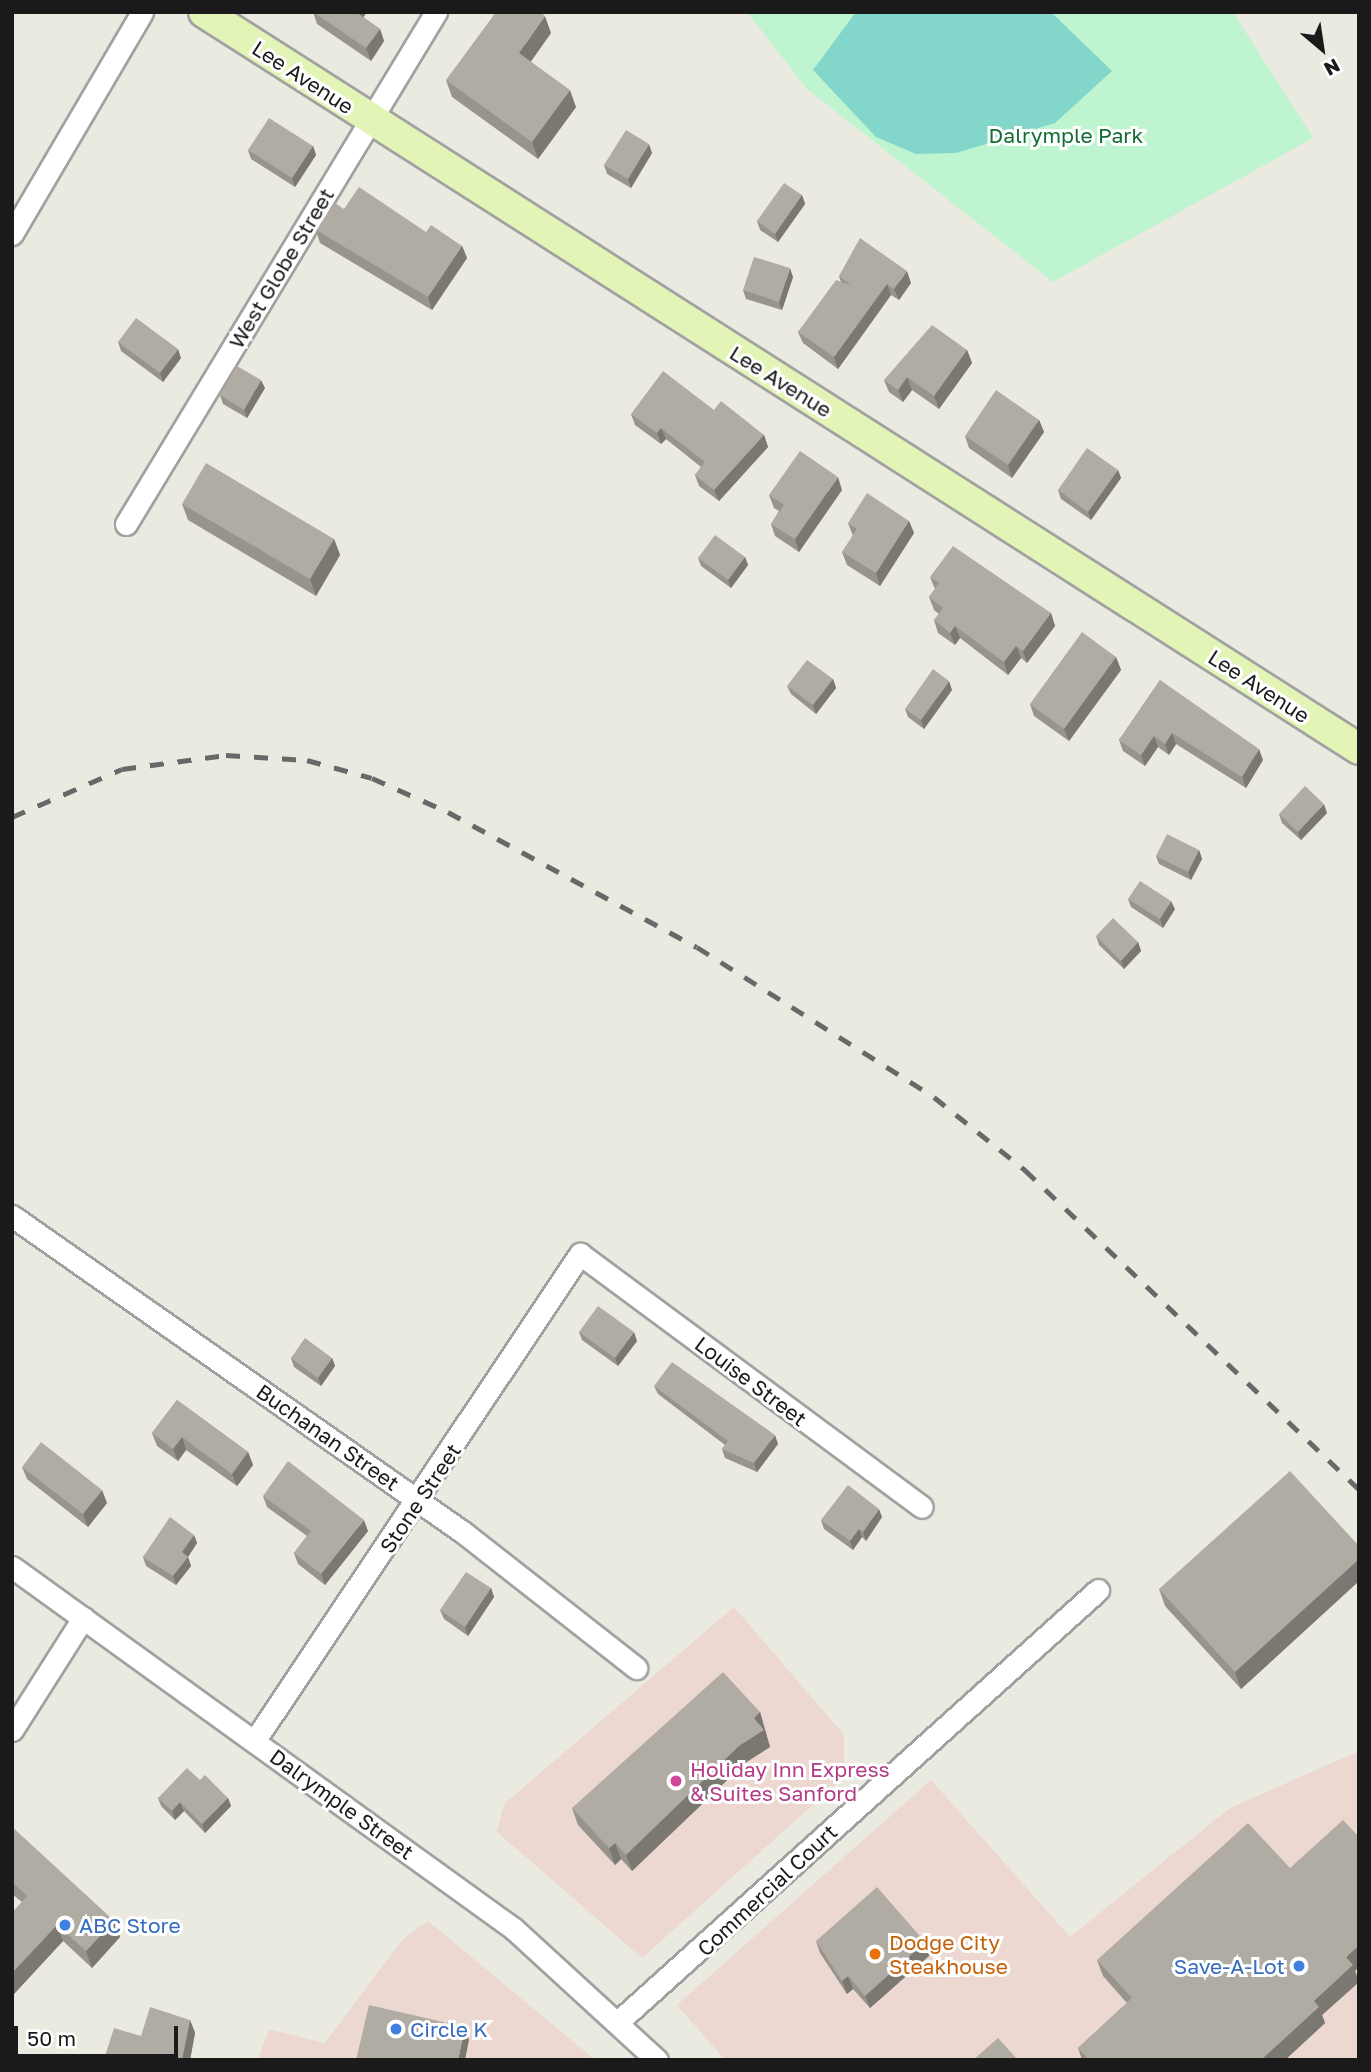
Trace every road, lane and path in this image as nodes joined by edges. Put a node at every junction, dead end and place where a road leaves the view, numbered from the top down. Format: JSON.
{"nodes":[{"id":1,"x":142,"y":12,"type":"edge"},
{"id":2,"x":204,"y":12,"type":"edge"},
{"id":3,"x":436,"y":12,"type":"edge"},
{"id":4,"x":370,"y":120,"type":"junction"},
{"id":5,"x":12,"y":234,"type":"edge"},
{"id":6,"x":126,"y":524,"type":"dead end"},
{"id":7,"x":1359,"y":749,"type":"edge"},
{"id":8,"x":12,"y":1216,"type":"edge"},
{"id":9,"x":580,"y":1254,"type":"joint"},
{"id":10,"x":418,"y":1501,"type":"junction"},
{"id":11,"x":922,"y":1507,"type":"dead end"},
{"id":12,"x":12,"y":1567,"type":"edge"},
{"id":13,"x":1098,"y":1590,"type":"dead end"},
{"id":14,"x":83,"y":1618,"type":"junction"},
{"id":15,"x":636,"y":1668,"type":"dead end"},
{"id":16,"x":12,"y":1730,"type":"edge"},
{"id":17,"x":255,"y":1740,"type":"junction"},
{"id":18,"x":620,"y":2020,"type":"junction"},
{"id":19,"x":657,"y":2060,"type":"edge"}],
"edges":[{"from":1,"to":5,"type":"street"},
{"from":2,"to":4,"type":"street","name":"Lee Avenue"},
{"from":3,"to":4,"type":"street","name":"West Globe Street"},
{"from":4,"to":6,"type":"street","name":"West Globe Street"},
{"from":4,"to":7,"type":"street","name":"Lee Avenue"},
{"from":8,"to":10,"type":"street","name":"Buchanan Street"},
{"from":9,"to":10,"type":"street","name":"Stone Street"},
{"from":9,"to":11,"type":"street","name":"Louise Street"},
{"from":10,"to":15,"type":"street","name":"Buchanan Street"},
{"from":10,"to":17,"type":"street","name":"Stone Street"},
{"from":12,"to":14,"type":"street","name":"Dalrymple Street"},
{"from":13,"to":18,"type":"street","name":"Commercial Court"},
{"from":14,"to":16,"type":"street"},
{"from":14,"to":17,"type":"street","name":"Dalrymple Street"},
{"from":17,"to":18,"type":"street","name":"Dalrymple Street"},
{"from":18,"to":19,"type":"street","name":"Dalrymple Street"}]}
